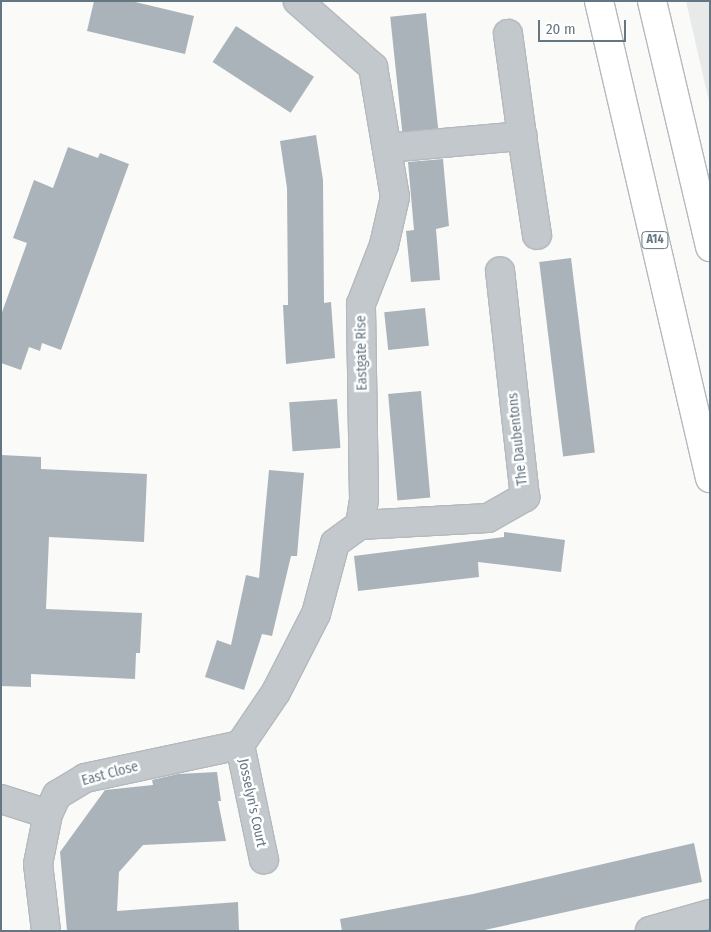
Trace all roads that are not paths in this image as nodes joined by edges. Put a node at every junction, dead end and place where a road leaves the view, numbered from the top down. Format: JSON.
{"nodes":[{"id":1,"x":298,"y":1,"type":"edge"},
{"id":2,"x":599,"y":1,"type":"edge"},
{"id":3,"x":652,"y":1,"type":"edge"},
{"id":4,"x":508,"y":34,"type":"dead end"},
{"id":5,"x":522,"y":136,"type":"junction"},
{"id":6,"x":386,"y":148,"type":"junction"},
{"id":7,"x":537,"y":235,"type":"dead end"},
{"id":8,"x":710,"y":247,"type":"edge"},
{"id":9,"x":500,"y":271,"type":"dead end"},
{"id":10,"x":710,"y":478,"type":"edge"},
{"id":11,"x":360,"y":525,"type":"junction"},
{"id":12,"x":240,"y":745,"type":"junction"},
{"id":13,"x":1,"y":799,"type":"edge"},
{"id":14,"x":48,"y":814,"type":"junction"},
{"id":15,"x":264,"y":860,"type":"dead end"},
{"id":16,"x":710,"y":914,"type":"edge"},
{"id":17,"x":46,"y":931,"type":"edge"},
{"id":18,"x":650,"y":931,"type":"edge"}],
"edges":[{"from":1,"to":6,"type":"street","name":"Eastgate Rise"},
{"from":2,"to":10,"type":"highway","number":"A14"},
{"from":3,"to":8,"type":"highway"},
{"from":4,"to":5,"type":"street"},
{"from":5,"to":6,"type":"street"},
{"from":5,"to":7,"type":"street"},
{"from":6,"to":11,"type":"street","name":"Eastgate Rise"},
{"from":9,"to":11,"type":"street","name":"The Daubentons"},
{"from":11,"to":12,"type":"street"},
{"from":12,"to":14,"type":"street","name":"East Close"},
{"from":12,"to":15,"type":"street","name":"Josselyn's Court"},
{"from":13,"to":14,"type":"street"},
{"from":14,"to":17,"type":"street","name":"East Close"},
{"from":16,"to":18,"type":"street"}]}
